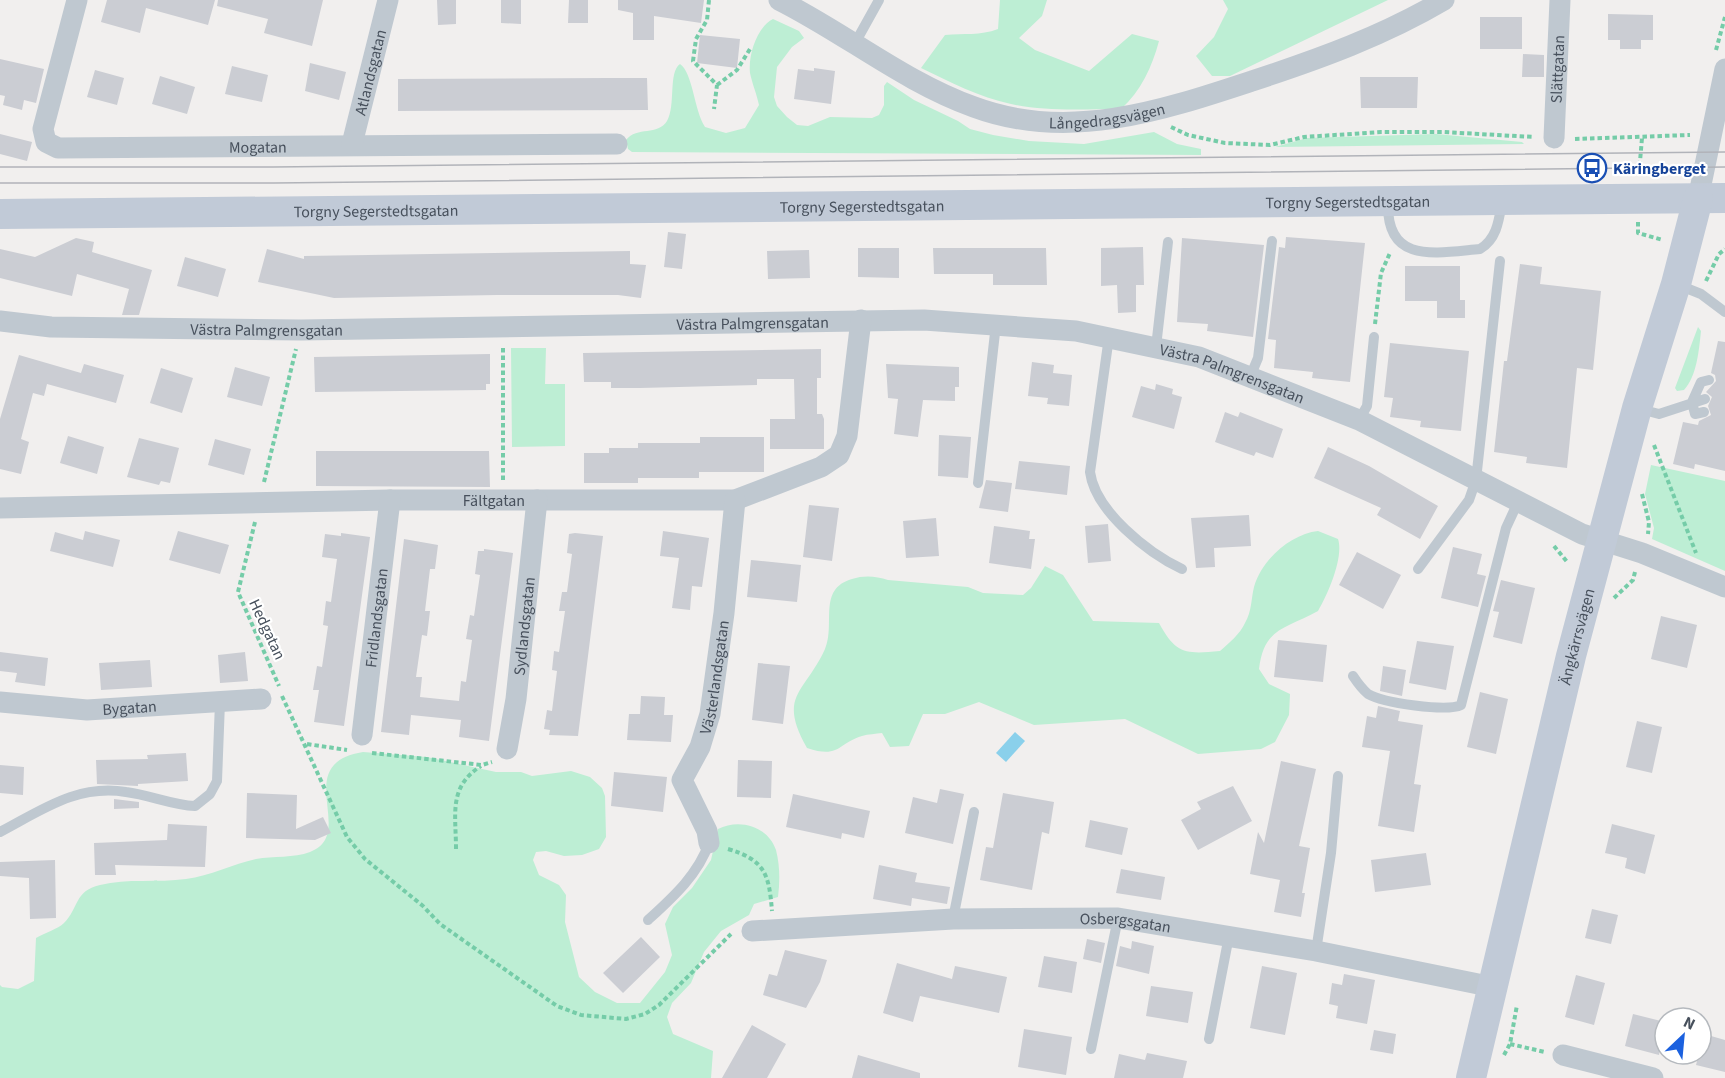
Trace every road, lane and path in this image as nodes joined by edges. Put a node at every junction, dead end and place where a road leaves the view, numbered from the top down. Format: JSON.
{"nodes":[{"id":1,"x":77,"y":0,"type":"edge"},
{"id":2,"x":388,"y":0,"type":"edge"},
{"id":3,"x":708,"y":0,"type":"edge"},
{"id":4,"x":779,"y":0,"type":"edge"},
{"id":5,"x":879,"y":0,"type":"edge"},
{"id":6,"x":1444,"y":0,"type":"edge"},
{"id":7,"x":1560,"y":0,"type":"edge"},
{"id":8,"x":854,"y":45,"type":"junction"},
{"id":9,"x":750,"y":49,"type":"dead end"},
{"id":10,"x":1725,"y":71,"type":"edge"},
{"id":11,"x":717,"y":85,"type":"junction"},
{"id":12,"x":714,"y":109,"type":"dead end"},
{"id":13,"x":1157,"y":111,"type":"junction"},
{"id":14,"x":1693,"y":135,"type":"dead end"},
{"id":15,"x":1554,"y":138,"type":"junction"},
{"id":16,"x":352,"y":144,"type":"junction"},
{"id":17,"x":617,"y":144,"type":"dead end"},
{"id":18,"x":1711,"y":199,"type":"edge"},
{"id":19,"x":1502,"y":200,"type":"junction"},
{"id":20,"x":1388,"y":201,"type":"junction"},
{"id":21,"x":0,"y":214,"type":"edge"},
{"id":22,"x":1272,"y":241,"type":"dead end"},
{"id":23,"x":1168,"y":242,"type":"dead end"},
{"id":24,"x":1397,"y":243,"type":"junction"},
{"id":25,"x":1500,"y":261,"type":"dead end"},
{"id":26,"x":1676,"y":284,"type":"junction"},
{"id":27,"x":1725,"y":312,"type":"edge"},
{"id":28,"x":861,"y":320,"type":"junction"},
{"id":29,"x":0,"y":321,"type":"edge"},
{"id":30,"x":996,"y":324,"type":"junction"},
{"id":31,"x":502,"y":326,"type":"junction"},
{"id":32,"x":301,"y":330,"type":"junction"},
{"id":33,"x":1109,"y":337,"type":"junction"},
{"id":34,"x":1374,"y":337,"type":"joint"},
{"id":35,"x":1156,"y":347,"type":"junction"},
{"id":36,"x":1250,"y":377,"type":"junction"},
{"id":37,"x":1709,"y":380,"type":"dead end"},
{"id":38,"x":1705,"y":399,"type":"dead end"},
{"id":39,"x":1692,"y":402,"type":"junction"},
{"id":40,"x":1637,"y":408,"type":"junction"},
{"id":41,"x":1704,"y":412,"type":"dead end"},
{"id":42,"x":1359,"y":420,"type":"junction"},
{"id":43,"x":1651,"y":443,"type":"dead end"},
{"id":44,"x":1476,"y":480,"type":"junction"},
{"id":45,"x":978,"y":483,"type":"dead end"},
{"id":46,"x":1641,"y":487,"type":"dead end"},
{"id":47,"x":390,"y":500,"type":"junction"},
{"id":48,"x":503,"y":500,"type":"junction"},
{"id":49,"x":735,"y":500,"type":"junction"},
{"id":50,"x":537,"y":501,"type":"junction"},
{"id":51,"x":1518,"y":502,"type":"junction"},
{"id":52,"x":259,"y":504,"type":"junction"},
{"id":53,"x":0,"y":508,"type":"edge"},
{"id":54,"x":1648,"y":534,"type":"dead end"},
{"id":55,"x":1602,"y":539,"type":"junction"},
{"id":56,"x":1704,"y":557,"type":"dead end"},
{"id":57,"x":1182,"y":569,"type":"dead end"},
{"id":58,"x":1418,"y":569,"type":"dead end"},
{"id":59,"x":1725,"y":587,"type":"edge"},
{"id":60,"x":1353,"y":676,"type":"dead end"},
{"id":61,"x":261,"y":699,"type":"dead end"},
{"id":62,"x":0,"y":702,"type":"edge"},
{"id":63,"x":220,"y":702,"type":"junction"},
{"id":64,"x":306,"y":744,"type":"junction"},
{"id":65,"x":361,"y":746,"type":"junction"},
{"id":66,"x":507,"y":749,"type":"joint"},
{"id":67,"x":482,"y":765,"type":"junction"},
{"id":68,"x":1338,"y":776,"type":"dead end"},
{"id":69,"x":974,"y":812,"type":"dead end"},
{"id":70,"x":0,"y":831,"type":"edge"},
{"id":71,"x":709,"y":843,"type":"junction"},
{"id":72,"x":456,"y":849,"type":"dead end"},
{"id":73,"x":769,"y":883,"type":"dead end"},
{"id":74,"x":1118,"y":918,"type":"junction"},
{"id":75,"x":953,"y":919,"type":"junction"},
{"id":76,"x":648,"y":920,"type":"dead end"},
{"id":77,"x":752,"y":931,"type":"dead end"},
{"id":78,"x":1229,"y":936,"type":"junction"},
{"id":79,"x":1316,"y":951,"type":"junction"},
{"id":80,"x":711,"y":954,"type":"dead end"},
{"id":81,"x":1493,"y":987,"type":"junction"},
{"id":82,"x":1209,"y":1039,"type":"dead end"},
{"id":83,"x":1510,"y":1044,"type":"dead end"},
{"id":84,"x":1091,"y":1049,"type":"dead end"},
{"id":85,"x":1563,"y":1055,"type":"joint"},
{"id":86,"x":1471,"y":1078,"type":"edge"},
{"id":87,"x":1653,"y":1078,"type":"edge"}],
"edges":[{"from":1,"to":16,"type":"street","name":"Mogatan"},
{"from":2,"to":16,"type":"street","name":"Atlandsgatan"},
{"from":3,"to":11,"type":"path"},
{"from":4,"to":8,"type":"street","name":"Långedragsvägen"},
{"from":5,"to":8,"type":"lane"},
{"from":6,"to":13,"type":"street","name":"Långedragsvägen"},
{"from":7,"to":15,"type":"street","name":"Slättgatan"},
{"from":8,"to":13,"type":"street","name":"Långedragsvägen"},
{"from":9,"to":11,"type":"path"},
{"from":10,"to":18,"type":"street"},
{"from":11,"to":12,"type":"path"},
{"from":13,"to":15,"type":"path"},
{"from":14,"to":15,"type":"path"},
{"from":16,"to":17,"type":"street","name":"Mogatan"},
{"from":18,"to":19,"type":"street","name":"Torgny Segerstedtsgatan"},
{"from":18,"to":26,"type":"street","name":"Ängkärrsvägen"},
{"from":19,"to":20,"type":"street","name":"Torgny Segerstedtsgatan"},
{"from":19,"to":24,"type":"lane"},
{"from":20,"to":21,"type":"street","name":"Torgny Segerstedtsgatan"},
{"from":20,"to":24,"type":"lane"},
{"from":22,"to":36,"type":"lane"},
{"from":23,"to":35,"type":"lane"},
{"from":24,"to":34,"type":"path"},
{"from":25,"to":44,"type":"lane"},
{"from":26,"to":27,"type":"lane"},
{"from":26,"to":40,"type":"street","name":"Ängkärrsvägen"},
{"from":28,"to":30,"type":"street","name":"Västra Palmgrensgatan"},
{"from":28,"to":31,"type":"street","name":"Västra Palmgrensgatan"},
{"from":28,"to":49,"type":"street","name":"Fältgatan"},
{"from":29,"to":32,"type":"street","name":"Västra Palmgrensgatan"},
{"from":30,"to":33,"type":"street","name":"Västra Palmgrensgatan"},
{"from":30,"to":45,"type":"lane"},
{"from":31,"to":32,"type":"street","name":"Västra Palmgrensgatan"},
{"from":31,"to":48,"type":"path"},
{"from":32,"to":52,"type":"path","name":"Hedgatan"},
{"from":33,"to":35,"type":"street","name":"Västra Palmgrensgatan"},
{"from":33,"to":57,"type":"lane"},
{"from":34,"to":42,"type":"lane"},
{"from":35,"to":36,"type":"street","name":"Västra Palmgrensgatan"},
{"from":36,"to":42,"type":"street","name":"Västra Palmgrensgatan"},
{"from":37,"to":39,"type":"lane"},
{"from":38,"to":39,"type":"lane"},
{"from":39,"to":40,"type":"lane"},
{"from":39,"to":41,"type":"lane"},
{"from":40,"to":55,"type":"street","name":"Ängkärrsvägen"},
{"from":42,"to":44,"type":"street","name":"Västra Palmgrensgatan"},
{"from":43,"to":56,"type":"path"},
{"from":44,"to":51,"type":"street","name":"Västra Palmgrensgatan"},
{"from":44,"to":58,"type":"lane"},
{"from":46,"to":54,"type":"path"},
{"from":47,"to":48,"type":"street","name":"Fältgatan"},
{"from":47,"to":52,"type":"street","name":"Fältgatan"},
{"from":47,"to":65,"type":"street","name":"Fridlandsgatan"},
{"from":48,"to":50,"type":"street","name":"Fältgatan"},
{"from":49,"to":50,"type":"street","name":"Fältgatan"},
{"from":49,"to":71,"type":"street","name":"Västerlandsgatan"},
{"from":50,"to":66,"type":"street","name":"Sydlandsgatan"},
{"from":51,"to":55,"type":"street","name":"Västra Palmgrensgatan"},
{"from":51,"to":60,"type":"lane"},
{"from":52,"to":53,"type":"street","name":"Fältgatan"},
{"from":52,"to":64,"type":"path","name":"Hedgatan"},
{"from":55,"to":59,"type":"street","name":"Västra Palmgrensgatan"},
{"from":55,"to":81,"type":"street","name":"Ängkärrsvägen"},
{"from":61,"to":63,"type":"street","name":"Bygatan"},
{"from":62,"to":63,"type":"street","name":"Bygatan"},
{"from":63,"to":70,"type":"lane"},
{"from":64,"to":65,"type":"path"},
{"from":64,"to":80,"type":"path","name":"Hedgatan"},
{"from":65,"to":67,"type":"path"},
{"from":66,"to":67,"type":"path"},
{"from":67,"to":72,"type":"path"},
{"from":68,"to":79,"type":"lane"},
{"from":69,"to":75,"type":"lane"},
{"from":71,"to":73,"type":"path"},
{"from":71,"to":76,"type":"lane"},
{"from":74,"to":75,"type":"street","name":"Osbergsgatan"},
{"from":74,"to":78,"type":"street","name":"Osbergsgatan"},
{"from":74,"to":84,"type":"lane"},
{"from":75,"to":77,"type":"street","name":"Osbergsgatan"},
{"from":78,"to":79,"type":"street","name":"Osbergsgatan"},
{"from":78,"to":82,"type":"lane"},
{"from":79,"to":81,"type":"street","name":"Osbergsgatan"},
{"from":81,"to":86,"type":"street","name":"Ängkärrsvägen"},
{"from":83,"to":85,"type":"path"},
{"from":85,"to":87,"type":"street"}]}
